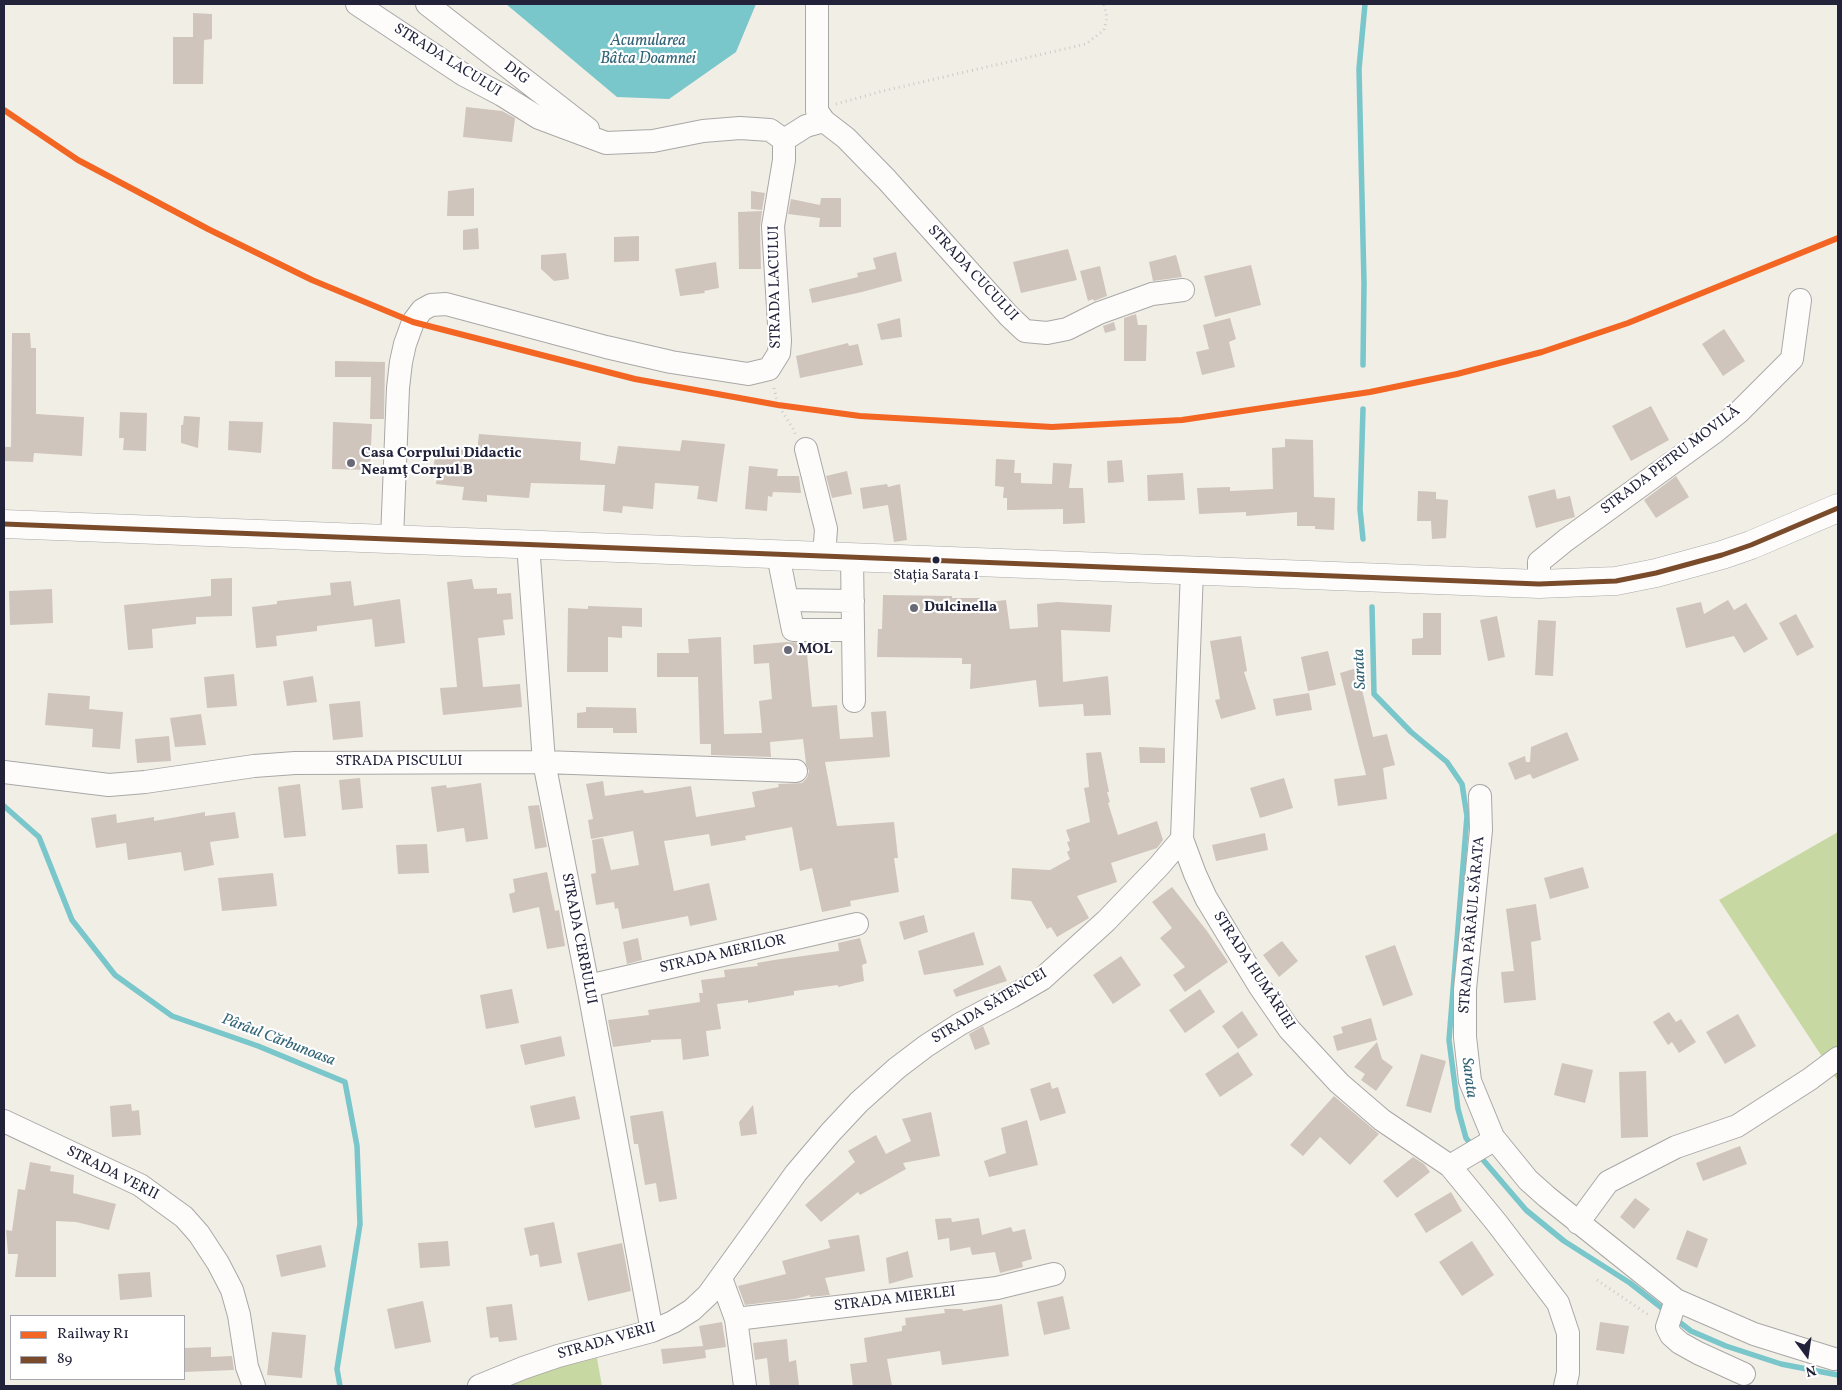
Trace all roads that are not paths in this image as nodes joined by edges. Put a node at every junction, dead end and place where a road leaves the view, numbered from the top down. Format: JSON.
{"nodes":[{"id":1,"x":357,"y":4,"type":"edge"},
{"id":2,"x":427,"y":4,"type":"edge"},
{"id":3,"x":817,"y":4,"type":"edge"},
{"id":4,"x":820,"y":116,"type":"junction"},
{"id":5,"x":784,"y":140,"type":"junction"},
{"id":6,"x":606,"y":143,"type":"junction"},
{"id":7,"x":1183,"y":290,"type":"dead end"},
{"id":8,"x":1800,"y":300,"type":"dead end"},
{"id":9,"x":801,"y":444,"type":"road end"},
{"id":10,"x":1838,"y":508,"type":"edge"},
{"id":11,"x":4,"y":524,"type":"edge"},
{"id":12,"x":392,"y":538,"type":"junction"},
{"id":13,"x":528,"y":544,"type":"junction"},
{"id":14,"x":778,"y":554,"type":"junction"},
{"id":15,"x":824,"y":556,"type":"junction"},
{"id":16,"x":852,"y":558,"type":"junction"},
{"id":17,"x":1192,"y":570,"type":"junction"},
{"id":18,"x":1539,"y":584,"type":"junction"},
{"id":19,"x":787,"y":600,"type":"junction"},
{"id":20,"x":852,"y":601,"type":"junction"},
{"id":21,"x":853,"y":630,"type":"junction"},
{"id":22,"x":854,"y":701,"type":"dead end"},
{"id":23,"x":544,"y":762,"type":"junction"},
{"id":24,"x":796,"y":771,"type":"dead end"},
{"id":25,"x":4,"y":772,"type":"edge"},
{"id":26,"x":1480,"y":796,"type":"dead end"},
{"id":27,"x":1182,"y":839,"type":"junction"},
{"id":28,"x":857,"y":924,"type":"dead end"},
{"id":29,"x":588,"y":986,"type":"junction"},
{"id":30,"x":1838,"y":1058,"type":"edge"},
{"id":31,"x":4,"y":1121,"type":"edge"},
{"id":32,"x":1490,"y":1141,"type":"junction"},
{"id":33,"x":1450,"y":1166,"type":"junction"},
{"id":34,"x":1578,"y":1223,"type":"junction"},
{"id":35,"x":1054,"y":1274,"type":"dead end"},
{"id":36,"x":721,"y":1278,"type":"junction"},
{"id":37,"x":1671,"y":1314,"type":"junction"},
{"id":38,"x":736,"y":1319,"type":"junction"},
{"id":39,"x":652,"y":1331,"type":"junction"},
{"id":40,"x":1834,"y":1359,"type":"dead end"},
{"id":41,"x":1744,"y":1374,"type":"dead end"},
{"id":42,"x":254,"y":1386,"type":"edge"},
{"id":43,"x":479,"y":1386,"type":"edge"},
{"id":44,"x":746,"y":1386,"type":"edge"},
{"id":45,"x":1565,"y":1386,"type":"edge"}],
"edges":[{"from":1,"to":6,"type":"street","name":"STRADA LACULUI"},
{"from":2,"to":6,"type":"street","name":"DIG"},
{"from":3,"to":4,"type":"street"},
{"from":4,"to":5,"type":"street"},
{"from":4,"to":7,"type":"street","name":"STRADA CUCULUI"},
{"from":5,"to":6,"type":"street","name":"STRADA LACULUI"},
{"from":5,"to":12,"type":"street","name":"STRADA LACULUI"},
{"from":8,"to":18,"type":"street","name":"STRADA PETRU MOVILĂ"},
{"from":9,"to":15,"type":"street"},
{"from":10,"to":18,"type":"main road"},
{"from":11,"to":12,"type":"main road"},
{"from":12,"to":13,"type":"main road"},
{"from":13,"to":14,"type":"main road"},
{"from":13,"to":23,"type":"street","name":"STRADA CERBULUI"},
{"from":14,"to":15,"type":"main road"},
{"from":14,"to":19,"type":"street"},
{"from":15,"to":16,"type":"main road"},
{"from":16,"to":17,"type":"main road"},
{"from":16,"to":20,"type":"street"},
{"from":17,"to":18,"type":"main road"},
{"from":17,"to":27,"type":"street","name":"STRADA HUMĂRIEI"},
{"from":19,"to":20,"type":"street"},
{"from":19,"to":21,"type":"street"},
{"from":20,"to":21,"type":"street"},
{"from":21,"to":22,"type":"street"},
{"from":23,"to":24,"type":"street","name":"STRADA PISCULUI"},
{"from":23,"to":25,"type":"street","name":"STRADA PISCULUI"},
{"from":23,"to":29,"type":"street","name":"STRADA CERBULUI"},
{"from":26,"to":32,"type":"street","name":"STRADA PÂRÂUL SĂRATA"},
{"from":27,"to":33,"type":"street","name":"STRADA HUMĂRIEI"},
{"from":27,"to":36,"type":"street","name":"STRADA SĂTENCEI"},
{"from":28,"to":29,"type":"street","name":"STRADA MERILOR"},
{"from":29,"to":39,"type":"street","name":"STRADA CERBULUI"},
{"from":30,"to":34,"type":"street"},
{"from":31,"to":42,"type":"street","name":"STRADA VERII"},
{"from":32,"to":33,"type":"street"},
{"from":32,"to":34,"type":"street","name":"STRADA PÂRÂUL SĂRATA"},
{"from":33,"to":45,"type":"street","name":"STRADA HUMĂRIEI"},
{"from":34,"to":37,"type":"street","name":"STRADA PÂRÂUL SĂRATA"},
{"from":35,"to":38,"type":"street","name":"STRADA MIERLEI"},
{"from":36,"to":38,"type":"street"},
{"from":36,"to":39,"type":"street","name":"STRADA VERII"},
{"from":37,"to":40,"type":"street","name":"STRADA PÂRÂUL SĂRATA"},
{"from":37,"to":41,"type":"street"},
{"from":38,"to":44,"type":"street"},
{"from":39,"to":43,"type":"street","name":"STRADA VERII"}]}
